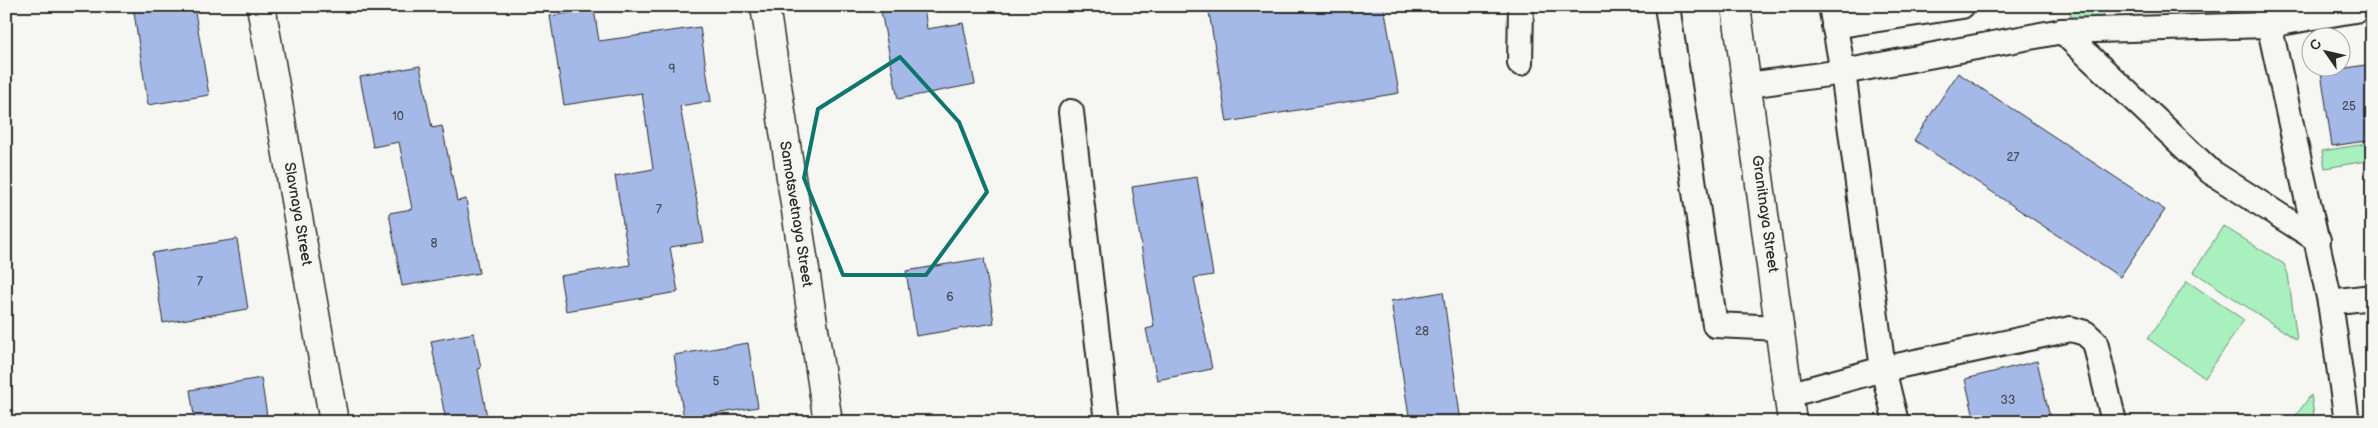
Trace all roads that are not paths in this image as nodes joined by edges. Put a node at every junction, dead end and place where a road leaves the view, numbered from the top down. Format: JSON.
{"nodes":[{"id":1,"x":261,"y":6,"type":"edge"},
{"id":2,"x":765,"y":6,"type":"edge"},
{"id":3,"x":1521,"y":6,"type":"edge"},
{"id":4,"x":1667,"y":6,"type":"edge"},
{"id":5,"x":1736,"y":6,"type":"edge"},
{"id":6,"x":1962,"y":6,"type":"edge"},
{"id":7,"x":2372,"y":7,"type":"edge"},
{"id":8,"x":1832,"y":16,"type":"edge"},
{"id":9,"x":2266,"y":16,"type":"edge"},
{"id":10,"x":2062,"y":31,"type":"junction"},
{"id":11,"x":1520,"y":63,"type":"dead end"},
{"id":12,"x":1843,"y":72,"type":"junction"},
{"id":13,"x":1748,"y":85,"type":"junction"},
{"id":14,"x":1071,"y":112,"type":"dead end"},
{"id":15,"x":2318,"y":240,"type":"junction"},
{"id":16,"x":2372,"y":297,"type":"edge"},
{"id":17,"x":2330,"y":302,"type":"junction"},
{"id":18,"x":1781,"y":328,"type":"junction"},
{"id":19,"x":1883,"y":369,"type":"junction"},
{"id":20,"x":1788,"y":394,"type":"junction"},
{"id":21,"x":334,"y":422,"type":"edge"},
{"id":22,"x":828,"y":422,"type":"edge"},
{"id":23,"x":1106,"y":422,"type":"edge"},
{"id":24,"x":1792,"y":422,"type":"edge"},
{"id":25,"x":1896,"y":422,"type":"edge"},
{"id":26,"x":2114,"y":422,"type":"edge"},
{"id":27,"x":2347,"y":422,"type":"edge"}],
"edges":[{"from":1,"to":21,"type":"street","name":"Slavnaya Street"},
{"from":2,"to":22,"type":"street","name":"Samotsvetnaya Street"},
{"from":3,"to":11,"type":"lane"},
{"from":4,"to":18,"type":"lane"},
{"from":5,"to":13,"type":"street","name":"Granitnaya Street"},
{"from":6,"to":8,"type":"lane"},
{"from":7,"to":9,"type":"lane"},
{"from":8,"to":12,"type":"lane"},
{"from":9,"to":10,"type":"lane"},
{"from":9,"to":15,"type":"lane"},
{"from":10,"to":12,"type":"lane"},
{"from":10,"to":15,"type":"lane"},
{"from":12,"to":13,"type":"lane"},
{"from":12,"to":19,"type":"lane"},
{"from":13,"to":18,"type":"street","name":"Granitnaya Street"},
{"from":14,"to":23,"type":"lane"},
{"from":15,"to":17,"type":"lane"},
{"from":16,"to":17,"type":"lane"},
{"from":17,"to":27,"type":"lane"},
{"from":18,"to":20,"type":"street","name":"Granitnaya Street"},
{"from":19,"to":20,"type":"lane"},
{"from":19,"to":25,"type":"lane"},
{"from":19,"to":26,"type":"lane"},
{"from":20,"to":24,"type":"street","name":"Granitnaya Street"}]}
